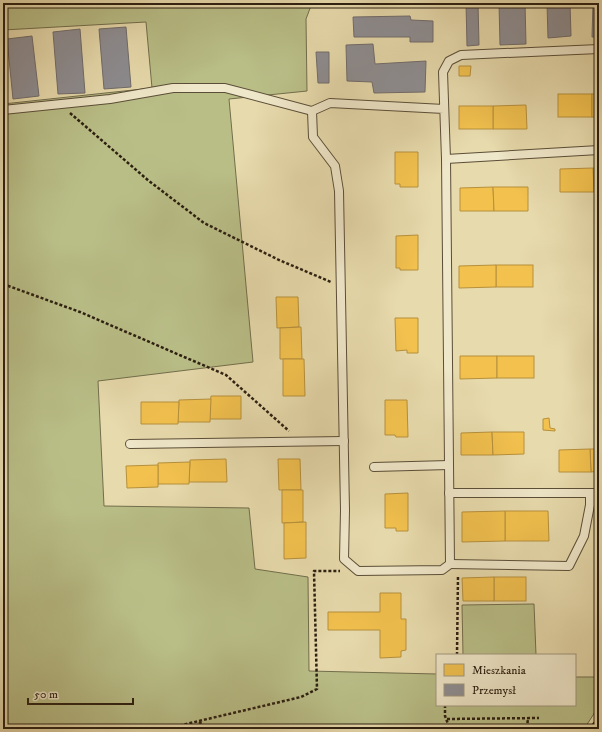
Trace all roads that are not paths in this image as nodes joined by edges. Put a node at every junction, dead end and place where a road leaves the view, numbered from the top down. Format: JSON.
{"nodes":[{"id":1,"x":599,"y":49,"type":"edge"},
{"id":2,"x":444,"y":109,"type":"junction"},
{"id":3,"x":3,"y":110,"type":"edge"},
{"id":4,"x":312,"y":111,"type":"junction"},
{"id":5,"x":599,"y":150,"type":"edge"},
{"id":6,"x":446,"y":159,"type":"junction"},
{"id":7,"x":344,"y":442,"type":"junction"},
{"id":8,"x":130,"y":444,"type":"dead end"},
{"id":9,"x":449,"y":465,"type":"junction"},
{"id":10,"x":374,"y":467,"type":"dead end"},
{"id":11,"x":449,"y":493,"type":"junction"},
{"id":12,"x":595,"y":493,"type":"edge"},
{"id":13,"x":454,"y":564,"type":"junction"}],
"edges":[{"from":1,"to":2,"type":"lane"},
{"from":2,"to":4,"type":"lane"},
{"from":2,"to":6,"type":"lane"},
{"from":3,"to":4,"type":"lane"},
{"from":4,"to":7,"type":"lane"},
{"from":5,"to":6,"type":"lane"},
{"from":6,"to":9,"type":"lane"},
{"from":7,"to":8,"type":"lane"},
{"from":7,"to":13,"type":"lane"},
{"from":9,"to":10,"type":"lane"},
{"from":9,"to":11,"type":"lane"},
{"from":11,"to":12,"type":"lane"},
{"from":11,"to":13,"type":"lane"},
{"from":12,"to":13,"type":"lane"}]}
